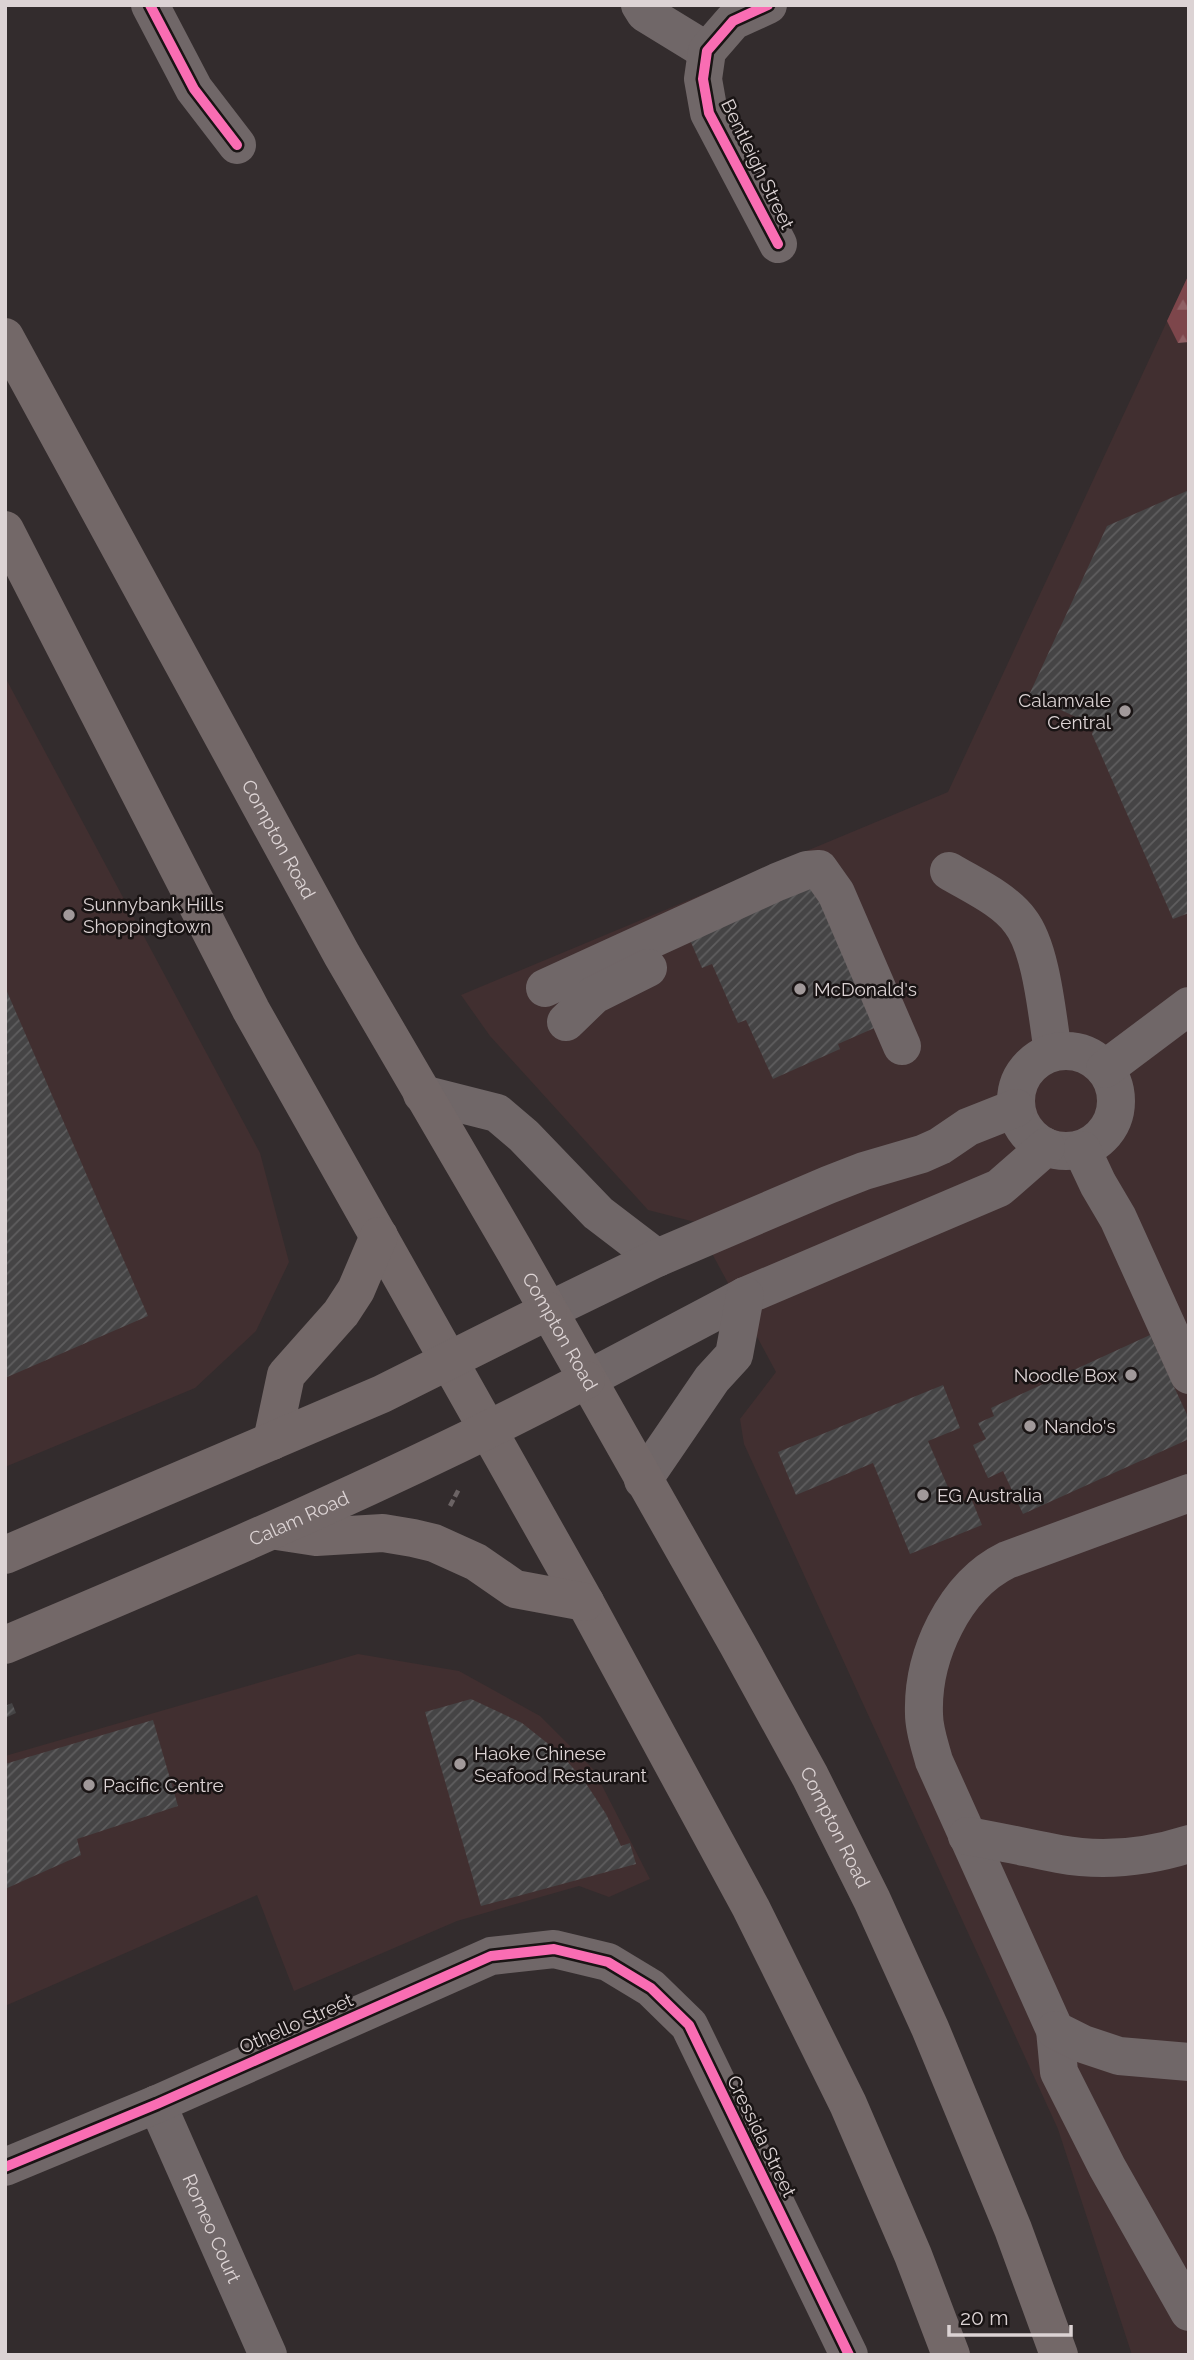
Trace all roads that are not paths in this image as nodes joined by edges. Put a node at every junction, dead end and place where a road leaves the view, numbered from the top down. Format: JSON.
{"nodes":[{"id":1,"x":150,"y":5,"type":"edge"},
{"id":2,"x":640,"y":5,"type":"edge"},
{"id":3,"x":768,"y":5,"type":"edge"},
{"id":4,"x":707,"y":51,"type":"junction"},
{"id":5,"x":237,"y":145,"type":"dead end"},
{"id":6,"x":778,"y":244,"type":"dead end"},
{"id":7,"x":5,"y":337,"type":"edge"},
{"id":8,"x":5,"y":530,"type":"edge"},
{"id":9,"x":949,"y":871,"type":"dead end"},
{"id":10,"x":663,"y":932,"type":"junction"},
{"id":11,"x":545,"y":988,"type":"dead end"},
{"id":12,"x":1189,"y":1006,"type":"edge"},
{"id":13,"x":566,"y":1022,"type":"dead end"},
{"id":14,"x":902,"y":1046,"type":"dead end"},
{"id":15,"x":1053,"y":1052,"type":"junction"},
{"id":16,"x":1105,"y":1069,"type":"junction"},
{"id":17,"x":422,"y":1094,"type":"junction"},
{"id":18,"x":1016,"y":1108,"type":"junction"},
{"id":19,"x":1064,"y":1148,"type":"junction"},
{"id":20,"x":379,"y":1236,"type":"junction"},
{"id":21,"x":657,"y":1258,"type":"junction"},
{"id":22,"x":746,"y":1296,"type":"junction"},
{"id":23,"x":548,"y":1311,"type":"junction"},
{"id":24,"x":449,"y":1360,"type":"junction"},
{"id":25,"x":1189,"y":1375,"type":"edge"},
{"id":26,"x":586,"y":1380,"type":"junction"},
{"id":27,"x":489,"y":1431,"type":"junction"},
{"id":28,"x":272,"y":1441,"type":"junction"},
{"id":29,"x":643,"y":1480,"type":"junction"},
{"id":30,"x":1189,"y":1493,"type":"edge"},
{"id":31,"x":272,"y":1531,"type":"junction"},
{"id":32,"x":5,"y":1555,"type":"edge"},
{"id":33,"x":585,"y":1602,"type":"junction"},
{"id":34,"x":5,"y":1645,"type":"edge"},
{"id":35,"x":967,"y":1836,"type":"junction"},
{"id":36,"x":1189,"y":1844,"type":"edge"},
{"id":37,"x":608,"y":1962,"type":"joint"},
{"id":38,"x":1055,"y":2030,"type":"junction"},
{"id":39,"x":1189,"y":2062,"type":"edge"},
{"id":40,"x":157,"y":2104,"type":"junction"},
{"id":41,"x":5,"y":2167,"type":"edge"},
{"id":42,"x":1189,"y":2312,"type":"edge"},
{"id":43,"x":268,"y":2355,"type":"edge"},
{"id":44,"x":849,"y":2355,"type":"edge"},
{"id":45,"x":951,"y":2355,"type":"edge"},
{"id":46,"x":1059,"y":2355,"type":"edge"}],
"edges":[{"from":1,"to":5,"type":"street"},
{"from":2,"to":4,"type":"street"},
{"from":3,"to":4,"type":"street"},
{"from":4,"to":6,"type":"street","name":"Bentleigh Street"},
{"from":7,"to":17,"type":"main road","name":"Compton Road"},
{"from":8,"to":20,"type":"main road"},
{"from":9,"to":15,"type":"street"},
{"from":10,"to":11,"type":"street"},
{"from":10,"to":13,"type":"street"},
{"from":10,"to":14,"type":"street"},
{"from":12,"to":16,"type":"street"},
{"from":15,"to":16,"type":"street"},
{"from":15,"to":18,"type":"street"},
{"from":16,"to":19,"type":"street"},
{"from":17,"to":21,"type":"street"},
{"from":17,"to":23,"type":"main road","name":"Compton Road"},
{"from":18,"to":19,"type":"street"},
{"from":18,"to":21,"type":"street"},
{"from":19,"to":22,"type":"street"},
{"from":19,"to":25,"type":"street"},
{"from":20,"to":24,"type":"main road"},
{"from":20,"to":28,"type":"main road"},
{"from":21,"to":23,"type":"street"},
{"from":22,"to":26,"type":"street"},
{"from":22,"to":29,"type":"street"},
{"from":23,"to":24,"type":"main road"},
{"from":23,"to":26,"type":"main road","name":"Compton Road"},
{"from":24,"to":27,"type":"main road"},
{"from":24,"to":28,"type":"main road"},
{"from":26,"to":27,"type":"main road","name":"Calam Road"},
{"from":26,"to":29,"type":"main road","name":"Compton Road"},
{"from":27,"to":31,"type":"main road","name":"Calam Road"},
{"from":27,"to":33,"type":"main road"},
{"from":28,"to":32,"type":"main road"},
{"from":29,"to":46,"type":"main road","name":"Compton Road"},
{"from":30,"to":35,"type":"street"},
{"from":31,"to":33,"type":"main road"},
{"from":31,"to":34,"type":"main road","name":"Calam Road"},
{"from":33,"to":45,"type":"main road"},
{"from":35,"to":36,"type":"street"},
{"from":35,"to":38,"type":"street"},
{"from":37,"to":40,"type":"street","name":"Othello Street"},
{"from":37,"to":44,"type":"street","name":"Cressida Street"},
{"from":38,"to":39,"type":"street"},
{"from":38,"to":42,"type":"street"},
{"from":40,"to":41,"type":"street","name":"Othello Street"},
{"from":40,"to":43,"type":"street","name":"Romeo Court"}]}
